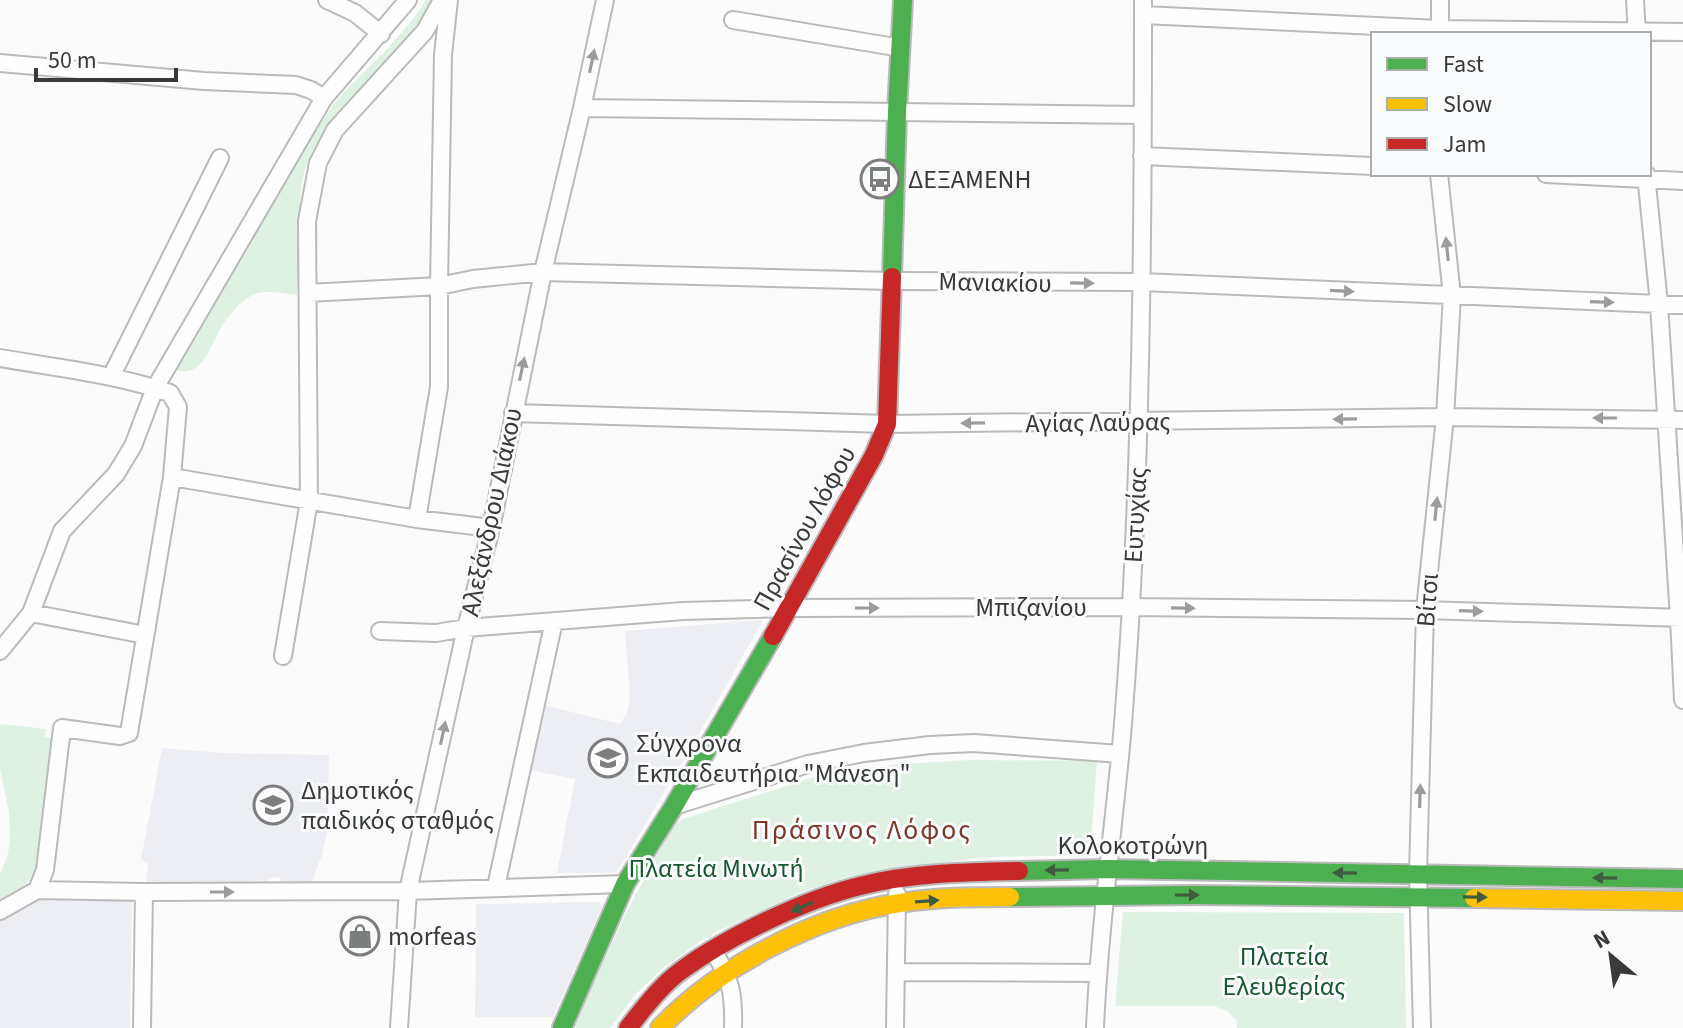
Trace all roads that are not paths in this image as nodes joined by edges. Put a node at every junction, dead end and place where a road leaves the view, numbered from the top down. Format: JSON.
{"nodes":[{"id":1,"x":327,"y":0,"type":"edge"},
{"id":2,"x":408,"y":0,"type":"edge"},
{"id":3,"x":442,"y":0,"type":"edge"},
{"id":4,"x":449,"y":0,"type":"edge"},
{"id":5,"x":605,"y":0,"type":"edge"},
{"id":6,"x":903,"y":0,"type":"edge"},
{"id":7,"x":1440,"y":0,"type":"edge"},
{"id":8,"x":1635,"y":0,"type":"edge"},
{"id":9,"x":1143,"y":7,"type":"edge"},
{"id":10,"x":733,"y":20,"type":"dead end"},
{"id":11,"x":1440,"y":32,"type":"edge"},
{"id":12,"x":1637,"y":32,"type":"edge"},
{"id":13,"x":1683,"y":32,"type":"edge"},
{"id":14,"x":381,"y":34,"type":"junction"},
{"id":15,"x":901,"y":48,"type":"junction"},
{"id":16,"x":0,"y":63,"type":"edge"},
{"id":17,"x":324,"y":98,"type":"junction"},
{"id":18,"x":582,"y":108,"type":"junction"},
{"id":19,"x":897,"y":112,"type":"junction"},
{"id":20,"x":1142,"y":115,"type":"junction"},
{"id":21,"x":1142,"y":156,"type":"junction"},
{"id":22,"x":220,"y":158,"type":"dead end"},
{"id":23,"x":1371,"y":166,"type":"edge"},
{"id":24,"x":1439,"y":176,"type":"edge"},
{"id":25,"x":1613,"y":176,"type":"edge"},
{"id":26,"x":1646,"y":177,"type":"edge"},
{"id":27,"x":1683,"y":181,"type":"edge"},
{"id":28,"x":543,"y":272,"type":"junction"},
{"id":29,"x":892,"y":281,"type":"junction"},
{"id":30,"x":1142,"y":282,"type":"junction"},
{"id":31,"x":439,"y":286,"type":"junction"},
{"id":32,"x":308,"y":293,"type":"junction"},
{"id":33,"x":1452,"y":296,"type":"junction"},
{"id":34,"x":1659,"y":304,"type":"junction"},
{"id":35,"x":1683,"y":305,"type":"edge"},
{"id":36,"x":0,"y":358,"type":"edge"},
{"id":37,"x":111,"y":377,"type":"junction"},
{"id":38,"x":155,"y":388,"type":"junction"},
{"id":39,"x":513,"y":413,"type":"junction"},
{"id":40,"x":1445,"y":417,"type":"junction"},
{"id":41,"x":1675,"y":419,"type":"edge"},
{"id":42,"x":1140,"y":421,"type":"junction"},
{"id":43,"x":887,"y":424,"type":"junction"},
{"id":44,"x":172,"y":477,"type":"junction"},
{"id":45,"x":309,"y":501,"type":"junction"},
{"id":46,"x":417,"y":519,"type":"junction"},
{"id":47,"x":491,"y":528,"type":"junction"},
{"id":48,"x":1131,"y":607,"type":"junction"},
{"id":49,"x":789,"y":608,"type":"junction"},
{"id":50,"x":1425,"y":610,"type":"junction"},
{"id":51,"x":31,"y":613,"type":"junction"},
{"id":52,"x":1681,"y":618,"type":"edge"},
{"id":53,"x":554,"y":621,"type":"junction"},
{"id":54,"x":466,"y":628,"type":"junction"},
{"id":55,"x":380,"y":631,"type":"dead end"},
{"id":56,"x":145,"y":635,"type":"junction"},
{"id":57,"x":0,"y":651,"type":"edge"},
{"id":58,"x":283,"y":656,"type":"dead end"},
{"id":59,"x":1683,"y":700,"type":"edge"},
{"id":60,"x":1120,"y":754,"type":"junction"},
{"id":61,"x":674,"y":806,"type":"junction"},
{"id":62,"x":1107,"y":869,"type":"junction"},
{"id":63,"x":1418,"y":874,"type":"junction"},
{"id":64,"x":897,"y":879,"type":"junction"},
{"id":65,"x":1683,"y":879,"type":"edge"},
{"id":66,"x":625,"y":884,"type":"junction"},
{"id":67,"x":496,"y":887,"type":"junction"},
{"id":68,"x":37,"y":890,"type":"junction"},
{"id":69,"x":408,"y":891,"type":"junction"},
{"id":70,"x":144,"y":892,"type":"junction"},
{"id":71,"x":1105,"y":895,"type":"junction"},
{"id":72,"x":1418,"y":896,"type":"junction"},
{"id":73,"x":1683,"y":901,"type":"edge"},
{"id":74,"x":897,"y":903,"type":"junction"},
{"id":75,"x":0,"y":911,"type":"edge"},
{"id":76,"x":713,"y":950,"type":"junction"},
{"id":77,"x":896,"y":972,"type":"junction"},
{"id":78,"x":727,"y":973,"type":"junction"},
{"id":79,"x":1098,"y":973,"type":"junction"},
{"id":80,"x":142,"y":1028,"type":"edge"},
{"id":81,"x":399,"y":1028,"type":"edge"},
{"id":82,"x":562,"y":1028,"type":"edge"},
{"id":83,"x":628,"y":1028,"type":"edge"},
{"id":84,"x":660,"y":1028,"type":"edge"},
{"id":85,"x":733,"y":1028,"type":"edge"},
{"id":86,"x":895,"y":1028,"type":"edge"},
{"id":87,"x":1095,"y":1028,"type":"edge"},
{"id":88,"x":1422,"y":1028,"type":"edge"}],
"edges":[{"from":1,"to":14,"type":"street"},
{"from":2,"to":14,"type":"street"},
{"from":3,"to":32,"type":"street"},
{"from":4,"to":31,"type":"street"},
{"from":18,"to":5,"type":"street","name":"Αλεξάνδρου Διάκου","one_way":true},
{"from":6,"to":15,"type":"street","name":"Πρασίνου Λόφου"},
{"from":7,"to":11,"type":"street"},
{"from":8,"to":12,"type":"street"},
{"from":9,"to":11,"type":"street"},
{"from":9,"to":20,"type":"street","name":"Ευτυχίας"},
{"from":10,"to":15,"type":"street"},
{"from":11,"to":12,"type":"street"},
{"from":12,"to":13,"type":"street"},
{"from":14,"to":17,"type":"street"},
{"from":15,"to":19,"type":"street","name":"Πρασίνου Λόφου"},
{"from":16,"to":17,"type":"street"},
{"from":17,"to":38,"type":"street"},
{"from":18,"to":19,"type":"street"},
{"from":18,"to":28,"type":"street","name":"Αλεξάνδρου Διάκου"},
{"from":19,"to":20,"type":"street"},
{"from":19,"to":29,"type":"street","name":"Πρασίνου Λόφου"},
{"from":20,"to":21,"type":"street","name":"Ευτυχίας"},
{"from":21,"to":23,"type":"street"},
{"from":21,"to":30,"type":"street","name":"Ευτυχίας"},
{"from":22,"to":37,"type":"street"},
{"from":33,"to":24,"type":"street","name":"Βίτσι","one_way":true},
{"from":25,"to":26,"type":"street"},
{"from":26,"to":27,"type":"street"},
{"from":26,"to":34,"type":"street"},
{"from":28,"to":29,"type":"street","name":"Μανιακίου"},
{"from":28,"to":31,"type":"street","name":"Μανιακίου"},
{"from":39,"to":28,"type":"street","name":"Αλεξάνδρου Διάκου","one_way":true},
{"from":29,"to":30,"type":"street","name":"Μανιακίου","one_way":true},
{"from":29,"to":43,"type":"street","name":"Πρασίνου Λόφου"},
{"from":30,"to":33,"type":"street","name":"Μανιακίου","one_way":true},
{"from":30,"to":42,"type":"street","name":"Ευτυχίας"},
{"from":31,"to":32,"type":"street","name":"Μανιακίου"},
{"from":31,"to":46,"type":"street"},
{"from":32,"to":45,"type":"street"},
{"from":33,"to":34,"type":"street","name":"Μανιακίου","one_way":true},
{"from":33,"to":40,"type":"street","name":"Βίτσι"},
{"from":34,"to":35,"type":"street","name":"Μανιακίου"},
{"from":34,"to":41,"type":"street"},
{"from":36,"to":37,"type":"street"},
{"from":37,"to":38,"type":"street"},
{"from":38,"to":44,"type":"street"},
{"from":38,"to":51,"type":"street"},
{"from":39,"to":43,"type":"street","name":"Αγίας Λαύρας"},
{"from":39,"to":47,"type":"street","name":"Αλεξάνδρου Διάκου"},
{"from":41,"to":40,"type":"street","name":"Αγίας Λαύρας","one_way":true},
{"from":40,"to":42,"type":"street","name":"Αγίας Λαύρας","one_way":true},
{"from":50,"to":40,"type":"street","name":"Βίτσι","one_way":true},
{"from":41,"to":52,"type":"street"},
{"from":42,"to":43,"type":"street","name":"Αγίας Λαύρας","one_way":true},
{"from":42,"to":48,"type":"street","name":"Ευτυχίας"},
{"from":43,"to":49,"type":"street","name":"Πρασίνου Λόφου"},
{"from":44,"to":45,"type":"street"},
{"from":44,"to":56,"type":"street"},
{"from":45,"to":46,"type":"street"},
{"from":45,"to":58,"type":"street"},
{"from":46,"to":47,"type":"street"},
{"from":47,"to":54,"type":"street","name":"Αλεξάνδρου Διάκου"},
{"from":49,"to":48,"type":"street","name":"Μπιζανίου","one_way":true},
{"from":48,"to":50,"type":"street","name":"Μπιζανίου","one_way":true},
{"from":48,"to":60,"type":"street","name":"Ευτυχίας"},
{"from":49,"to":53,"type":"street","name":"Μπιζανίου"},
{"from":49,"to":61,"type":"street","name":"Πρασίνου Λόφου"},
{"from":50,"to":52,"type":"street","name":"Μπιζανίου","one_way":true},
{"from":63,"to":50,"type":"street","name":"Βίτσι","one_way":true},
{"from":51,"to":56,"type":"street"},
{"from":51,"to":57,"type":"street"},
{"from":52,"to":59,"type":"street"},
{"from":53,"to":54,"type":"street","name":"Μπιζανίου"},
{"from":53,"to":67,"type":"street"},
{"from":54,"to":55,"type":"street","name":"Μπιζανίου"},
{"from":69,"to":54,"type":"street","name":"Αλεξάνδρου Διάκου","one_way":true},
{"from":56,"to":68,"type":"street"},
{"from":60,"to":61,"type":"street"},
{"from":60,"to":62,"type":"street","name":"Ευτυχίας"},
{"from":61,"to":66,"type":"street","name":"Πρασίνου Λόφου"},
{"from":63,"to":62,"type":"street","name":"Κολοκοτρώνη","one_way":true},
{"from":62,"to":64,"type":"street","name":"Κολοκοτρώνη","one_way":true},
{"from":62,"to":71,"type":"street","name":"Ευτυχίας"},
{"from":65,"to":63,"type":"street","name":"Κολοκοτρώνη","one_way":true},
{"from":63,"to":72,"type":"street","name":"Βίτσι"},
{"from":64,"to":74,"type":"street"},
{"from":64,"to":76,"type":"street","name":"Κολοκοτρώνη","one_way":true},
{"from":66,"to":67,"type":"street"},
{"from":66,"to":82,"type":"street","name":"Πρασίνου Λόφου"},
{"from":67,"to":69,"type":"street"},
{"from":68,"to":70,"type":"street"},
{"from":68,"to":75,"type":"street"},
{"from":70,"to":69,"type":"street","one_way":true},
{"from":69,"to":81,"type":"street","name":"Αλεξάνδρου Διάκου"},
{"from":70,"to":80,"type":"street"},
{"from":71,"to":72,"type":"street","name":"Κολοκοτρώνη","one_way":true},
{"from":74,"to":71,"type":"street","name":"Κολοκοτρώνη","one_way":true},
{"from":71,"to":79,"type":"street","name":"Ευτυχίας"},
{"from":72,"to":73,"type":"street","name":"Κολοκοτρώνη","one_way":true},
{"from":72,"to":88,"type":"street","name":"Βίτσι"},
{"from":74,"to":77,"type":"street"},
{"from":74,"to":78,"type":"street","name":"Κολοκοτρώνη"},
{"from":76,"to":78,"type":"street"},
{"from":76,"to":83,"type":"street","name":"Κολοκοτρώνη"},
{"from":77,"to":79,"type":"street"},
{"from":77,"to":86,"type":"street"},
{"from":78,"to":84,"type":"street","name":"Κολοκοτρώνη"},
{"from":78,"to":85,"type":"street"},
{"from":79,"to":87,"type":"street","name":"Ευτυχίας"}]}
